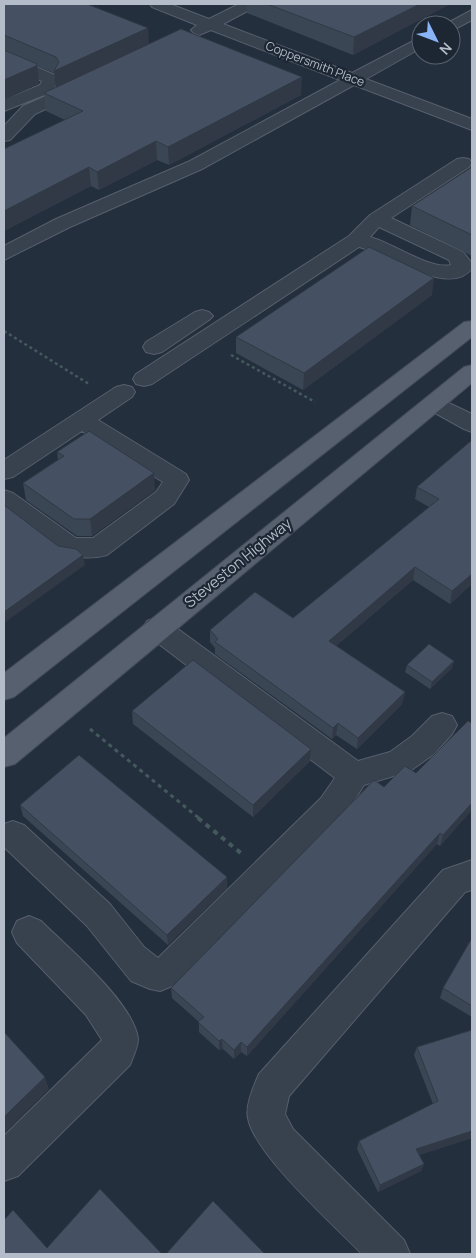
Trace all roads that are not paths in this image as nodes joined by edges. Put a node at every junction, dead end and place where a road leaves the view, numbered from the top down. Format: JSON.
{"nodes":[{"id":1,"x":157,"y":4,"type":"edge"},
{"id":2,"x":250,"y":4,"type":"edge"},
{"id":3,"x":472,"y":14,"type":"edge"},
{"id":4,"x":461,"y":20,"type":"edge"},
{"id":5,"x":211,"y":24,"type":"junction"},
{"id":6,"x":189,"y":35,"type":"edge"},
{"id":7,"x":411,"y":48,"type":"edge"},
{"id":8,"x":4,"y":58,"type":"edge"},
{"id":9,"x":355,"y":80,"type":"junction"},
{"id":10,"x":90,"y":81,"type":"edge"},
{"id":11,"x":4,"y":106,"type":"edge"},
{"id":12,"x":472,"y":125,"type":"edge"},
{"id":13,"x":4,"y":136,"type":"edge"},
{"id":14,"x":463,"y":163,"type":"dead end"},
{"id":15,"x":377,"y":219,"type":"junction"},
{"id":16,"x":356,"y":240,"type":"junction"},
{"id":17,"x":4,"y":254,"type":"edge"},
{"id":18,"x":202,"y":316,"type":"dead end"},
{"id":19,"x":472,"y":327,"type":"edge"},
{"id":20,"x":154,"y":347,"type":"dead end"},
{"id":21,"x":472,"y":372,"type":"edge"},
{"id":22,"x":144,"y":379,"type":"dead end"},
{"id":23,"x":124,"y":392,"type":"dead end"},
{"id":24,"x":434,"y":404,"type":"junction"},
{"id":25,"x":82,"y":420,"type":"junction"},
{"id":26,"x":472,"y":424,"type":"edge"},
{"id":27,"x":4,"y":471,"type":"edge"},
{"id":28,"x":4,"y":499,"type":"edge"},
{"id":29,"x":157,"y":628,"type":"junction"},
{"id":30,"x":38,"y":664,"type":"junction"},
{"id":31,"x":4,"y":689,"type":"edge"},
{"id":32,"x":4,"y":698,"type":"edge"},
{"id":33,"x":442,"y":725,"type":"dead end"},
{"id":34,"x":4,"y":756,"type":"edge"},
{"id":35,"x":354,"y":775,"type":"junction"},
{"id":36,"x":12,"y":835,"type":"dead end"},
{"id":37,"x":472,"y":875,"type":"edge"},
{"id":38,"x":29,"y":932,"type":"dead end"},
{"id":39,"x":4,"y":1162,"type":"edge"},
{"id":40,"x":390,"y":1254,"type":"edge"}],
"edges":[{"from":1,"to":5,"type":"street","name":"Coppersmith Place"},
{"from":2,"to":5,"type":"street"},
{"from":3,"to":4,"type":"street"},
{"from":5,"to":6,"type":"street"},
{"from":5,"to":9,"type":"street","name":"Coppersmith Place"},
{"from":7,"to":9,"type":"street"},
{"from":8,"to":11,"type":"street"},
{"from":9,"to":12,"type":"street","name":"Coppersmith Place"},
{"from":9,"to":17,"type":"street"},
{"from":10,"to":13,"type":"street"},
{"from":14,"to":15,"type":"street"},
{"from":15,"to":16,"type":"street"},
{"from":15,"to":16,"type":"street"},
{"from":16,"to":22,"type":"street"},
{"from":18,"to":20,"type":"street"},
{"from":19,"to":30,"type":"main road"},
{"from":21,"to":24,"type":"main road","name":"Steveston Highway"},
{"from":23,"to":25,"type":"street"},
{"from":24,"to":26,"type":"street"},
{"from":24,"to":29,"type":"main road","name":"Steveston Highway"},
{"from":25,"to":27,"type":"street"},
{"from":25,"to":28,"type":"street"},
{"from":29,"to":34,"type":"main road","name":"Steveston Highway"},
{"from":29,"to":35,"type":"street"},
{"from":30,"to":31,"type":"main road"},
{"from":30,"to":32,"type":"main road"},
{"from":33,"to":35,"type":"street"},
{"from":35,"to":36,"type":"street"},
{"from":37,"to":40,"type":"street"},
{"from":38,"to":39,"type":"street"}]}
